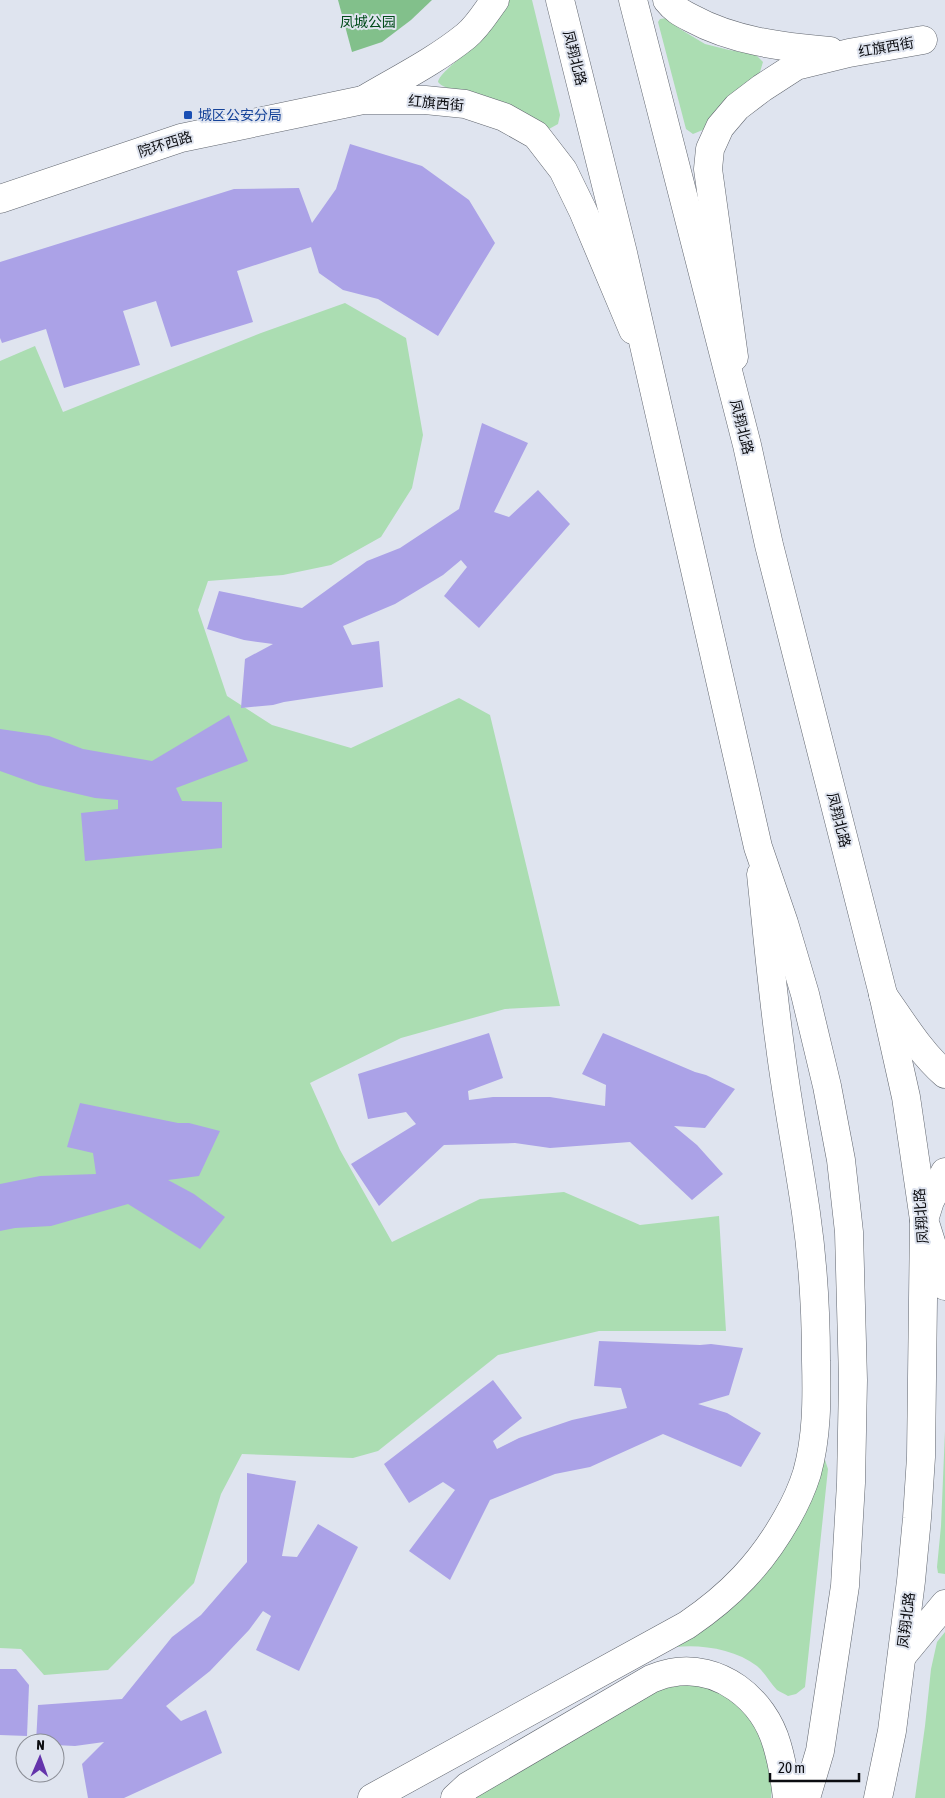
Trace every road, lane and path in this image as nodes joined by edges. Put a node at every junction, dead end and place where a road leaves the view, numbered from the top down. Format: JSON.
{"nodes":[{"id":1,"x":495,"y":0,"type":"edge"},
{"id":2,"x":560,"y":0,"type":"edge"},
{"id":3,"x":634,"y":0,"type":"edge"},
{"id":4,"x":667,"y":0,"type":"edge"},
{"id":5,"x":923,"y":40,"type":"dead end"},
{"id":6,"x":849,"y":53,"type":"junction"},
{"id":7,"x":363,"y":100,"type":"junction"},
{"id":8,"x":0,"y":199,"type":"edge"},
{"id":9,"x":647,"y":362,"type":"junction"},
{"id":10,"x":747,"y":446,"type":"junction"},
{"id":11,"x":758,"y":847,"type":"junction"},
{"id":12,"x":883,"y":994,"type":"junction"},
{"id":13,"x":945,"y":1074,"type":"edge"},
{"id":14,"x":945,"y":1172,"type":"edge"},
{"id":15,"x":924,"y":1220,"type":"junction"},
{"id":16,"x":945,"y":1286,"type":"edge"},
{"id":17,"x":945,"y":1604,"type":"edge"},
{"id":18,"x":902,"y":1656,"type":"junction"},
{"id":19,"x":372,"y":1798,"type":"edge"},
{"id":20,"x":455,"y":1798,"type":"edge"},
{"id":21,"x":787,"y":1798,"type":"edge"},
{"id":22,"x":806,"y":1798,"type":"edge"},
{"id":23,"x":878,"y":1798,"type":"edge"}],
"edges":[{"from":1,"to":7,"type":"main road","name":"红旗西街"},
{"from":2,"to":9,"type":"main road","name":"凤翔北路"},
{"from":3,"to":10,"type":"main road","name":"凤翔北路"},
{"from":4,"to":6,"type":"main road","name":"红旗西街"},
{"from":5,"to":6,"type":"main road","name":"红旗西街"},
{"from":6,"to":10,"type":"main road","name":"红旗西街"},
{"from":7,"to":8,"type":"main road","name":"院环西路"},
{"from":7,"to":9,"type":"main road","name":"红旗西街"},
{"from":9,"to":11,"type":"main road","name":"凤翔北路"},
{"from":10,"to":12,"type":"main road","name":"凤翔北路"},
{"from":11,"to":19,"type":"main road"},
{"from":11,"to":22,"type":"main road"},
{"from":12,"to":13,"type":"main road"},
{"from":12,"to":15,"type":"main road","name":"凤翔北路"},
{"from":14,"to":15,"type":"main road"},
{"from":15,"to":16,"type":"main road"},
{"from":15,"to":18,"type":"main road","name":"凤翔北路"},
{"from":17,"to":18,"type":"main road"},
{"from":18,"to":23,"type":"main road","name":"凤翔北路"},
{"from":20,"to":21,"type":"main road"}]}
